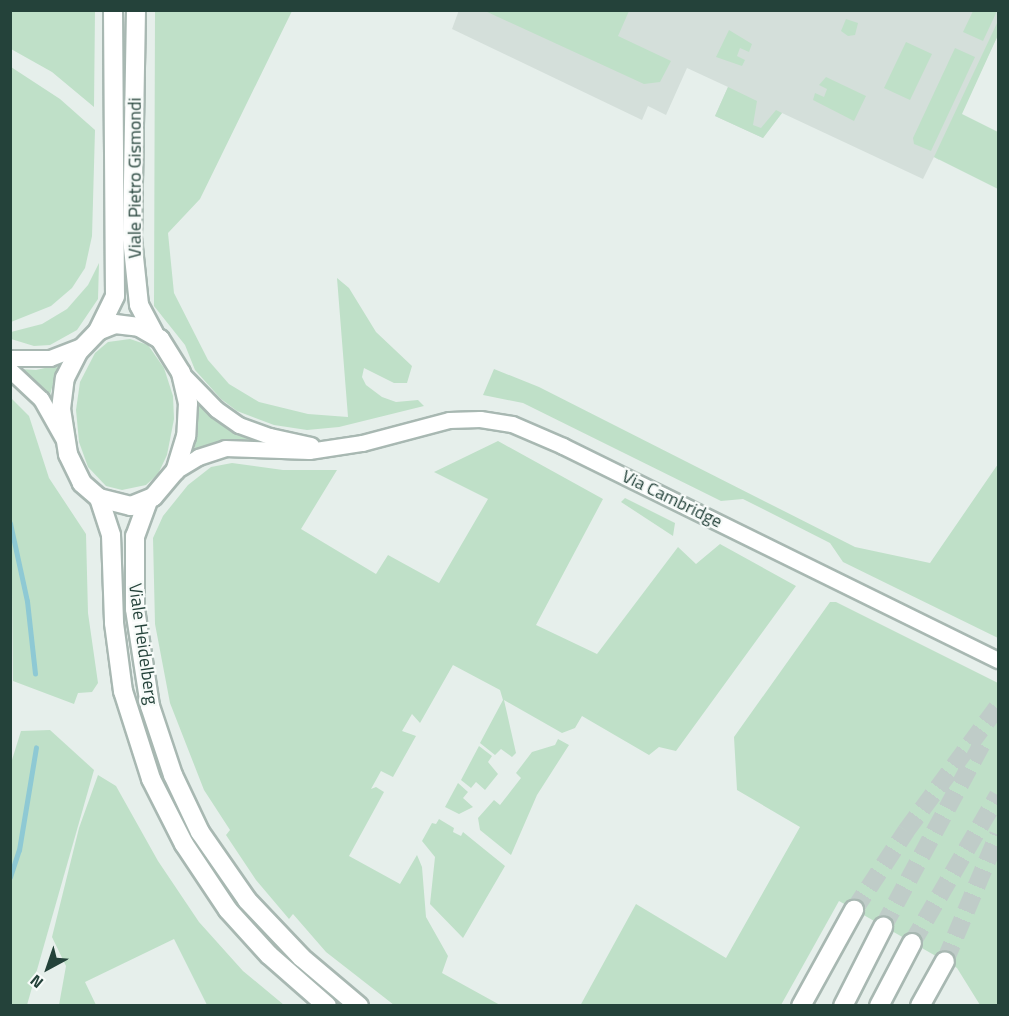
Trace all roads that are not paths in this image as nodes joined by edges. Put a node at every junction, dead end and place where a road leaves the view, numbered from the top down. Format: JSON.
{"nodes":[{"id":1,"x":113,"y":10,"type":"edge"},
{"id":2,"x":136,"y":10,"type":"edge"},
{"id":3,"x":98,"y":332,"type":"junction"},
{"id":4,"x":160,"y":339,"type":"junction"},
{"id":5,"x":84,"y":345,"type":"junction"},
{"id":6,"x":10,"y":358,"type":"edge"},
{"id":7,"x":10,"y":370,"type":"edge"},
{"id":8,"x":181,"y":373,"type":"junction"},
{"id":9,"x":65,"y":443,"type":"junction"},
{"id":10,"x":329,"y":447,"type":"junction"},
{"id":11,"x":176,"y":471,"type":"junction"},
{"id":12,"x":99,"y":498,"type":"junction"},
{"id":13,"x":148,"y":501,"type":"junction"},
{"id":14,"x":999,"y":660,"type":"edge"},
{"id":15,"x":854,"y":910,"type":"tunnel mouth"},
{"id":16,"x":883,"y":927,"type":"tunnel mouth"},
{"id":17,"x":912,"y":943,"type":"tunnel mouth"},
{"id":18,"x":945,"y":961,"type":"tunnel mouth"},
{"id":19,"x":327,"y":1005,"type":"edge"},
{"id":20,"x":359,"y":1005,"type":"edge"},
{"id":21,"x":801,"y":1005,"type":"edge"},
{"id":22,"x":843,"y":1005,"type":"edge"},
{"id":23,"x":879,"y":1005,"type":"edge"},
{"id":24,"x":920,"y":1005,"type":"edge"}],
"edges":[{"from":1,"to":3,"type":"street","name":"Viale Pietro Gismondi"},
{"from":2,"to":4,"type":"street","name":"Viale Pietro Gismondi"},
{"from":3,"to":4,"type":"street"},
{"from":3,"to":5,"type":"street"},
{"from":4,"to":8,"type":"street"},
{"from":5,"to":6,"type":"street"},
{"from":5,"to":9,"type":"street"},
{"from":7,"to":9,"type":"street"},
{"from":8,"to":10,"type":"street","name":"Via Cambridge"},
{"from":8,"to":11,"type":"street"},
{"from":9,"to":12,"type":"street"},
{"from":10,"to":11,"type":"street","name":"Via Cambridge"},
{"from":10,"to":14,"type":"street","name":"Via Cambridge"},
{"from":11,"to":13,"type":"street"},
{"from":12,"to":13,"type":"street"},
{"from":12,"to":19,"type":"street","name":"Viale Heidelberg"},
{"from":13,"to":20,"type":"street","name":"Viale Heidelberg"},
{"from":15,"to":21,"type":"street"},
{"from":16,"to":22,"type":"street"},
{"from":17,"to":23,"type":"street"},
{"from":18,"to":24,"type":"street"}]}
